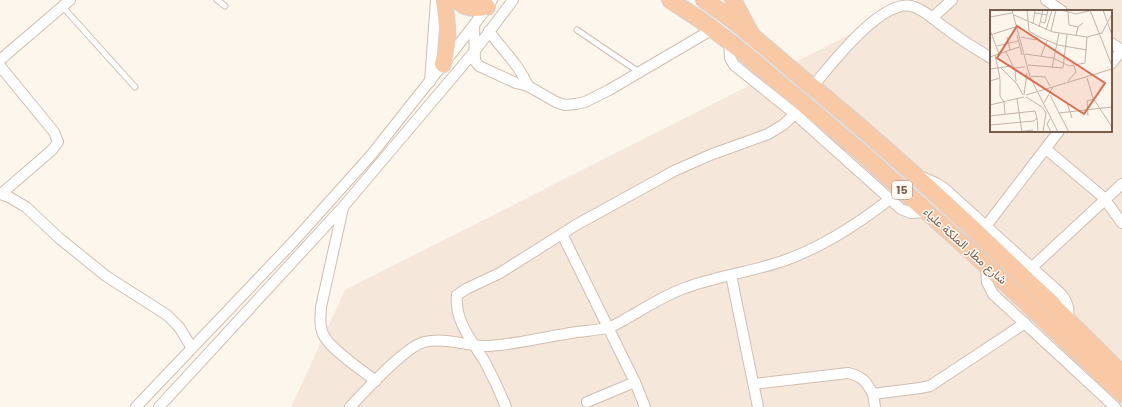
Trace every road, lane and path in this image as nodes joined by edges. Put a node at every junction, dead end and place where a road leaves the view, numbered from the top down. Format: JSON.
{"nodes":[{"id":1,"x":217,"y":0,"type":"edge"},
{"id":2,"x":436,"y":0,"type":"edge"},
{"id":3,"x":444,"y":0,"type":"edge"},
{"id":4,"x":458,"y":0,"type":"edge"},
{"id":5,"x":513,"y":0,"type":"edge"},
{"id":6,"x":670,"y":0,"type":"edge"},
{"id":7,"x":704,"y":0,"type":"edge"},
{"id":8,"x":733,"y":0,"type":"edge"},
{"id":9,"x":952,"y":0,"type":"edge"},
{"id":10,"x":1046,"y":0,"type":"edge"},
{"id":11,"x":66,"y":3,"type":"edge"},
{"id":12,"x":489,"y":3,"type":"edge"},
{"id":13,"x":892,"y":4,"type":"edge"},
{"id":14,"x":225,"y":6,"type":"dead end"},
{"id":15,"x":1061,"y":10,"type":"edge"},
{"id":16,"x":932,"y":18,"type":"junction"},
{"id":17,"x":474,"y":25,"type":"junction"},
{"id":18,"x":713,"y":29,"type":"junction"},
{"id":19,"x":577,"y":30,"type":"dead end"},
{"id":20,"x":489,"y":32,"type":"junction"},
{"id":21,"x":753,"y":37,"type":"junction"},
{"id":22,"x":729,"y":41,"type":"junction"},
{"id":23,"x":1112,"y":44,"type":"edge"},
{"id":24,"x":1122,"y":50,"type":"edge"},
{"id":25,"x":474,"y":52,"type":"junction"},
{"id":26,"x":990,"y":57,"type":"edge"},
{"id":27,"x":0,"y":60,"type":"edge"},
{"id":28,"x":1112,"y":63,"type":"edge"},
{"id":29,"x":444,"y":64,"type":"junction"},
{"id":30,"x":0,"y":66,"type":"edge"},
{"id":31,"x":641,"y":73,"type":"junction"},
{"id":32,"x":430,"y":82,"type":"junction"},
{"id":33,"x":528,"y":86,"type":"junction"},
{"id":34,"x":813,"y":86,"type":"junction"},
{"id":35,"x":135,"y":87,"type":"dead end"},
{"id":36,"x":796,"y":114,"type":"junction"},
{"id":37,"x":1058,"y":132,"type":"edge"},
{"id":38,"x":1046,"y":149,"type":"junction"},
{"id":39,"x":913,"y":173,"type":"junction"},
{"id":40,"x":1122,"y":184,"type":"edge"},
{"id":41,"x":1,"y":194,"type":"edge"},
{"id":42,"x":890,"y":199,"type":"junction"},
{"id":43,"x":1105,"y":200,"type":"junction"},
{"id":44,"x":343,"y":206,"type":"junction"},
{"id":45,"x":927,"y":212,"type":"junction"},
{"id":46,"x":1122,"y":223,"type":"edge"},
{"id":47,"x":986,"y":226,"type":"junction"},
{"id":48,"x":562,"y":234,"type":"junction"},
{"id":49,"x":986,"y":266,"type":"junction"},
{"id":50,"x":1027,"y":272,"type":"junction"},
{"id":51,"x":731,"y":275,"type":"junction"},
{"id":52,"x":1025,"y":323,"type":"junction"},
{"id":53,"x":608,"y":328,"type":"junction"},
{"id":54,"x":475,"y":346,"type":"junction"},
{"id":55,"x":192,"y":348,"type":"junction"},
{"id":56,"x":1122,"y":374,"type":"edge"},
{"id":57,"x":376,"y":381,"type":"junction"},
{"id":58,"x":635,"y":382,"type":"junction"},
{"id":59,"x":754,"y":384,"type":"junction"},
{"id":60,"x":872,"y":394,"type":"junction"},
{"id":61,"x":1122,"y":394,"type":"edge"},
{"id":62,"x":587,"y":402,"type":"dead end"},
{"id":63,"x":136,"y":407,"type":"edge"},
{"id":64,"x":159,"y":407,"type":"edge"},
{"id":65,"x":350,"y":407,"type":"edge"},
{"id":66,"x":506,"y":407,"type":"edge"},
{"id":67,"x":645,"y":407,"type":"edge"},
{"id":68,"x":758,"y":407,"type":"edge"},
{"id":69,"x":875,"y":407,"type":"edge"},
{"id":70,"x":1115,"y":407,"type":"edge"}],
"edges":[{"from":1,"to":14,"type":"lane"},
{"from":2,"to":32,"type":"street"},
{"from":3,"to":29,"type":"highway"},
{"from":4,"to":12,"type":"highway"},
{"from":5,"to":20,"type":"street"},
{"from":6,"to":18,"type":"highway","name":"شارع مطار الملكة علياء","number":"15"},
{"from":7,"to":21,"type":"highway","name":"شارع مطار الملكة علياء","number":"15"},
{"from":8,"to":21,"type":"highway"},
{"from":9,"to":16,"type":"street"},
{"from":10,"to":15,"type":"street"},
{"from":11,"to":27,"type":"street"},
{"from":11,"to":35,"type":"lane"},
{"from":12,"to":17,"type":"street"},
{"from":13,"to":16,"type":"street"},
{"from":13,"to":34,"type":"street"},
{"from":16,"to":26,"type":"street"},
{"from":17,"to":25,"type":"street"},
{"from":17,"to":29,"type":"street"},
{"from":18,"to":22,"type":"highway","name":"شارع مطار الملكة علياء","number":"15"},
{"from":18,"to":31,"type":"street"},
{"from":19,"to":31,"type":"lane"},
{"from":20,"to":25,"type":"street"},
{"from":20,"to":33,"type":"street"},
{"from":21,"to":34,"type":"highway","name":"شارع مطار الملكة علياء","number":"15"},
{"from":22,"to":36,"type":"street"},
{"from":22,"to":45,"type":"highway","name":"شارع مطار الملكة علياء","number":"15"},
{"from":23,"to":24,"type":"street"},
{"from":24,"to":28,"type":"street"},
{"from":25,"to":33,"type":"street"},
{"from":25,"to":44,"type":"street"},
{"from":29,"to":32,"type":"street"},
{"from":30,"to":41,"type":"street"},
{"from":31,"to":33,"type":"street"},
{"from":32,"to":55,"type":"street"},
{"from":34,"to":39,"type":"highway","name":"شارع مطار الملكة علياء","number":"15"},
{"from":36,"to":42,"type":"street"},
{"from":36,"to":48,"type":"street"},
{"from":37,"to":38,"type":"street"},
{"from":38,"to":43,"type":"street"},
{"from":38,"to":47,"type":"street"},
{"from":39,"to":47,"type":"street"},
{"from":39,"to":50,"type":"highway","name":"شارع مطار الملكة علياء","number":"15"},
{"from":40,"to":43,"type":"street"},
{"from":41,"to":55,"type":"street"},
{"from":42,"to":45,"type":"street"},
{"from":42,"to":51,"type":"street"},
{"from":43,"to":46,"type":"street"},
{"from":43,"to":50,"type":"street"},
{"from":44,"to":57,"type":"street"},
{"from":44,"to":64,"type":"street"},
{"from":45,"to":49,"type":"highway","name":"شارع مطار الملكة علياء","number":"15"},
{"from":47,"to":50,"type":"street"},
{"from":48,"to":53,"type":"street"},
{"from":48,"to":54,"type":"street"},
{"from":49,"to":52,"type":"street"},
{"from":49,"to":61,"type":"highway","name":"شارع مطار الملكة علياء","number":"15"},
{"from":50,"to":56,"type":"highway","name":"شارع مطار الملكة علياء","number":"15"},
{"from":51,"to":53,"type":"street"},
{"from":51,"to":59,"type":"street"},
{"from":52,"to":60,"type":"street"},
{"from":52,"to":70,"type":"street"},
{"from":53,"to":54,"type":"street"},
{"from":53,"to":58,"type":"street"},
{"from":54,"to":57,"type":"street"},
{"from":54,"to":66,"type":"street"},
{"from":55,"to":63,"type":"street"},
{"from":57,"to":65,"type":"street"},
{"from":58,"to":62,"type":"street"},
{"from":58,"to":67,"type":"street"},
{"from":59,"to":60,"type":"street"},
{"from":59,"to":68,"type":"street"},
{"from":60,"to":69,"type":"street"}]}
